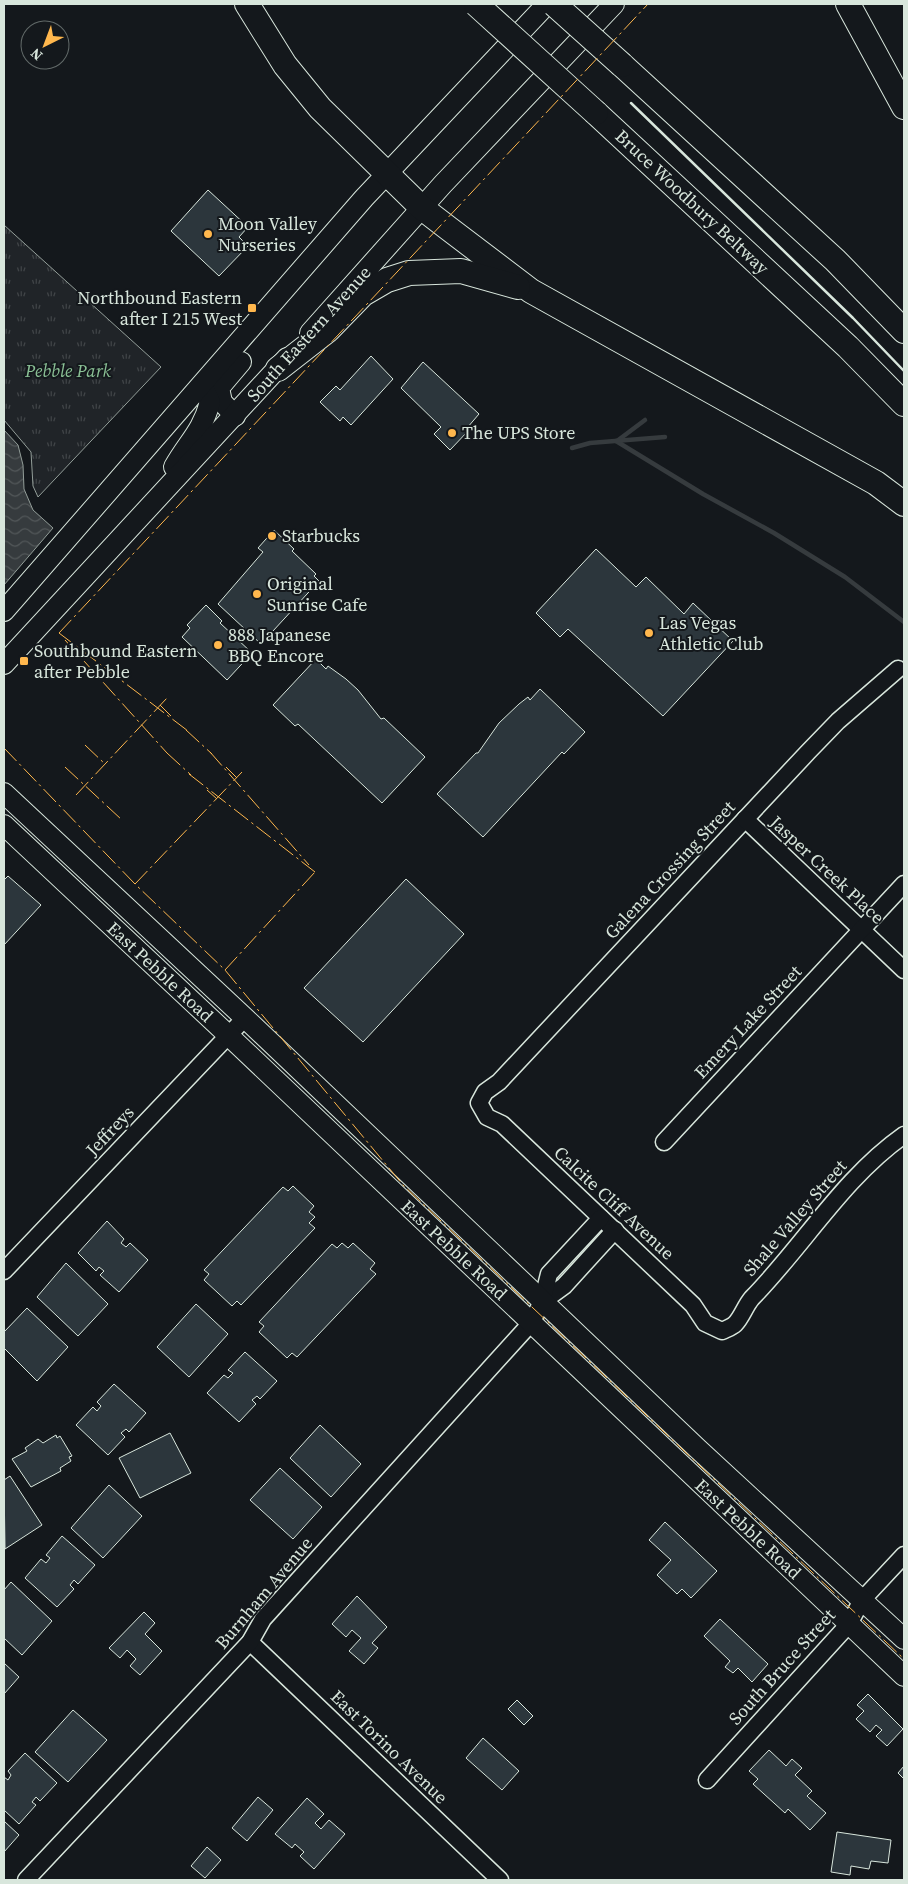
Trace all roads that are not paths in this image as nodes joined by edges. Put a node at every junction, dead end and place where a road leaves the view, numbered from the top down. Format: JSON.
{"nodes":[{"id":1,"x":247,"y":4,"type":"edge"},
{"id":2,"x":476,"y":4,"type":"edge"},
{"id":3,"x":547,"y":4,"type":"edge"},
{"id":4,"x":554,"y":4,"type":"edge"},
{"id":5,"x":614,"y":4,"type":"edge"},
{"id":6,"x":834,"y":4,"type":"edge"},
{"id":7,"x":848,"y":4,"type":"edge"},
{"id":8,"x":899,"y":98,"type":"edge"},
{"id":9,"x":387,"y":175,"type":"junction"},
{"id":10,"x":422,"y":208,"type":"junction"},
{"id":11,"x":531,"y":291,"type":"junction"},
{"id":12,"x":280,"y":295,"type":"junction"},
{"id":13,"x":904,"y":331,"type":"edge"},
{"id":14,"x":278,"y":369,"type":"junction"},
{"id":15,"x":202,"y":386,"type":"junction"},
{"id":16,"x":904,"y":404,"type":"edge"},
{"id":17,"x":236,"y":416,"type":"junction"},
{"id":18,"x":904,"y":504,"type":"edge"},
{"id":19,"x":150,"y":508,"type":"junction"},
{"id":20,"x":4,"y":611,"type":"edge"},
{"id":21,"x":4,"y":664,"type":"edge"},
{"id":22,"x":898,"y":669,"type":"dead end"},
{"id":23,"x":4,"y":793,"type":"edge"},
{"id":24,"x":745,"y":819,"type":"junction"},
{"id":25,"x":4,"y":826,"type":"edge"},
{"id":26,"x":904,"y":884,"type":"edge"},
{"id":27,"x":862,"y":929,"type":"junction"},
{"id":28,"x":904,"y":970,"type":"edge"},
{"id":29,"x":245,"y":1018,"type":"junction"},
{"id":30,"x":228,"y":1034,"type":"junction"},
{"id":31,"x":479,"y":1104,"type":"joint"},
{"id":32,"x":904,"y":1135,"type":"edge"},
{"id":33,"x":664,"y":1142,"type":"dead end"},
{"id":34,"x":601,"y":1218,"type":"junction"},
{"id":35,"x":615,"y":1230,"type":"junction"},
{"id":36,"x":4,"y":1271,"type":"edge"},
{"id":37,"x":542,"y":1302,"type":"junction"},
{"id":38,"x":531,"y":1323,"type":"junction"},
{"id":39,"x":722,"y":1331,"type":"joint"},
{"id":40,"x":904,"y":1555,"type":"edge"},
{"id":41,"x":862,"y":1600,"type":"junction"},
{"id":42,"x":849,"y":1624,"type":"junction"},
{"id":43,"x":904,"y":1639,"type":"edge"},
{"id":44,"x":250,"y":1642,"type":"junction"},
{"id":45,"x":904,"y":1676,"type":"edge"},
{"id":46,"x":707,"y":1780,"type":"dead end"},
{"id":47,"x":26,"y":1880,"type":"edge"},
{"id":48,"x":500,"y":1880,"type":"edge"}],
"edges":[{"from":1,"to":9,"type":"highway"},
{"from":2,"to":16,"type":"highway","name":"Bruce Woodbury Beltway","bridge":true},
{"from":3,"to":9,"type":"main road"},
{"from":4,"to":13,"type":"highway","bridge":true},
{"from":5,"to":10,"type":"main road","name":"South Eastern Avenue"},
{"from":6,"to":8,"type":"highway"},
{"from":7,"to":8,"type":"highway"},
{"from":9,"to":10,"type":"highway"},
{"from":9,"to":12,"type":"main road"},
{"from":10,"to":11,"type":"highway"},
{"from":10,"to":14,"type":"main road","name":"South Eastern Avenue"},
{"from":11,"to":14,"type":"highway"},
{"from":11,"to":18,"type":"highway"},
{"from":12,"to":15,"type":"main road"},
{"from":12,"to":17,"type":"main road"},
{"from":14,"to":17,"type":"main road","name":"South Eastern Avenue"},
{"from":15,"to":19,"type":"main road"},
{"from":15,"to":20,"type":"main road"},
{"from":17,"to":19,"type":"main road","name":"South Eastern Avenue"},
{"from":19,"to":21,"type":"main road","name":"South Eastern Avenue"},
{"from":22,"to":24,"type":"street","name":"Galena Crossing Street"},
{"from":23,"to":29,"type":"main road","name":"East Pebble Road"},
{"from":24,"to":27,"type":"street","name":"Jasper Creek Place"},
{"from":24,"to":31,"type":"street","name":"Galena Crossing Street"},
{"from":25,"to":30,"type":"main road","name":"East Pebble Road"},
{"from":26,"to":27,"type":"street","name":"Emery Lake Street"},
{"from":27,"to":28,"type":"street","name":"Jasper Creek Place"},
{"from":27,"to":33,"type":"street","name":"Emery Lake Street"},
{"from":29,"to":30,"type":"street","name":"Jeffreys"},
{"from":29,"to":37,"type":"main road","name":"East Pebble Road"},
{"from":30,"to":36,"type":"street","name":"Jeffreys"},
{"from":30,"to":38,"type":"main road","name":"East Pebble Road"},
{"from":31,"to":34,"type":"street","name":"Calcite Cliff Avenue"},
{"from":32,"to":39,"type":"street","name":"Shale Valley Street"},
{"from":34,"to":35,"type":"street","name":"Calcite Cliff Avenue"},
{"from":34,"to":37,"type":"street"},
{"from":35,"to":37,"type":"street"},
{"from":35,"to":39,"type":"street","name":"Calcite Cliff Avenue"},
{"from":37,"to":38,"type":"street","name":"Burnham Avenue"},
{"from":37,"to":41,"type":"main road","name":"East Pebble Road"},
{"from":38,"to":42,"type":"main road","name":"East Pebble Road"},
{"from":38,"to":44,"type":"street","name":"Burnham Avenue"},
{"from":40,"to":41,"type":"street","name":"South Bruce Street"},
{"from":41,"to":42,"type":"street","name":"South Bruce Street"},
{"from":41,"to":43,"type":"main road","name":"East Pebble Road"},
{"from":42,"to":45,"type":"main road","name":"East Pebble Road"},
{"from":42,"to":46,"type":"street","name":"South Bruce Street"},
{"from":44,"to":47,"type":"street","name":"Burnham Avenue"},
{"from":44,"to":48,"type":"street","name":"East Torino Avenue"}]}
